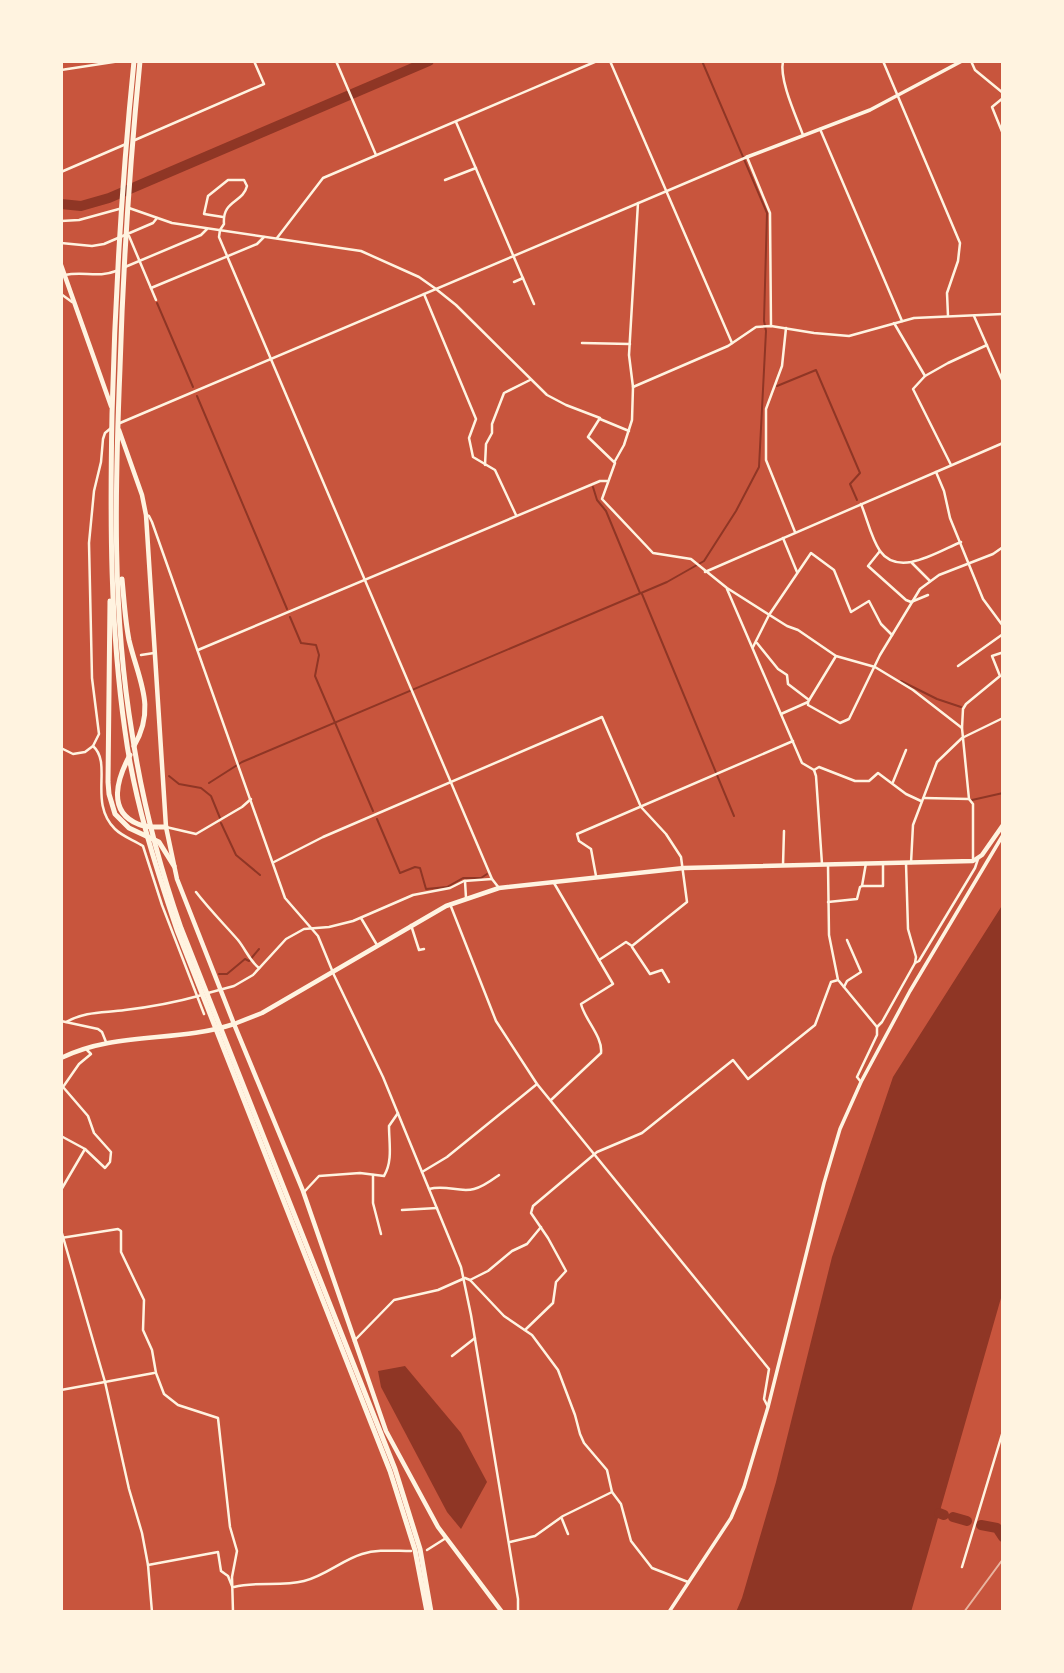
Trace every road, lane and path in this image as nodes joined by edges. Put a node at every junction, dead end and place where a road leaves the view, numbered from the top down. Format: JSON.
{"nodes":[{"id":1,"x":120,"y":61,"type":"edge"},
{"id":2,"x":134,"y":61,"type":"edge"},
{"id":3,"x":140,"y":61,"type":"edge"},
{"id":4,"x":254,"y":61,"type":"edge"},
{"id":5,"x":336,"y":61,"type":"edge"},
{"id":6,"x":597,"y":61,"type":"edge"},
{"id":7,"x":610,"y":61,"type":"edge"},
{"id":8,"x":783,"y":61,"type":"edge"},
{"id":9,"x":883,"y":61,"type":"edge"},
{"id":10,"x":961,"y":61,"type":"edge"},
{"id":11,"x":971,"y":61,"type":"edge"},
{"id":12,"x":61,"y":70,"type":"edge"},
{"id":13,"x":1003,"y":93,"type":"edge"},
{"id":14,"x":898,"y":96,"type":"junction"},
{"id":15,"x":1003,"y":98,"type":"edge"},
{"id":16,"x":456,"y":122,"type":"junction"},
{"id":17,"x":820,"y":129,"type":"junction"},
{"id":18,"x":1003,"y":134,"type":"edge"},
{"id":19,"x":803,"y":135,"type":"junction"},
{"id":20,"x":376,"y":155,"type":"junction"},
{"id":21,"x":747,"y":157,"type":"junction"},
{"id":22,"x":476,"y":168,"type":"junction"},
{"id":23,"x":61,"y":172,"type":"edge"},
{"id":24,"x":445,"y":180,"type":"dead end"},
{"id":25,"x":666,"y":190,"type":"junction"},
{"id":26,"x":638,"y":202,"type":"junction"},
{"id":27,"x":117,"y":210,"type":"junction"},
{"id":28,"x":223,"y":217,"type":"junction"},
{"id":29,"x":157,"y":218,"type":"junction"},
{"id":30,"x":61,"y":221,"type":"edge"},
{"id":31,"x":207,"y":229,"type":"junction"},
{"id":32,"x":219,"y":230,"type":"junction"},
{"id":33,"x":128,"y":234,"type":"junction"},
{"id":34,"x":264,"y":237,"type":"junction"},
{"id":35,"x":276,"y":238,"type":"junction"},
{"id":36,"x":61,"y":243,"type":"edge"},
{"id":37,"x":514,"y":256,"type":"junction"},
{"id":38,"x":227,"y":257,"type":"junction"},
{"id":39,"x":139,"y":262,"type":"junction"},
{"id":40,"x":61,"y":264,"type":"edge"},
{"id":41,"x":65,"y":275,"type":"junction"},
{"id":42,"x":523,"y":278,"type":"junction"},
{"id":43,"x":514,"y":282,"type":"dead end"},
{"id":44,"x":151,"y":288,"type":"junction"},
{"id":45,"x":436,"y":289,"type":"junction"},
{"id":46,"x":61,"y":293,"type":"edge"},
{"id":47,"x":424,"y":294,"type":"junction"},
{"id":48,"x":156,"y":300,"type":"dead end"},
{"id":49,"x":534,"y":304,"type":"dead end"},
{"id":50,"x":76,"y":305,"type":"junction"},
{"id":51,"x":1003,"y":314,"type":"edge"},
{"id":52,"x":948,"y":316,"type":"junction"},
{"id":53,"x":974,"y":316,"type":"junction"},
{"id":54,"x":902,"y":321,"type":"junction"},
{"id":55,"x":894,"y":323,"type":"junction"},
{"id":56,"x":771,"y":326,"type":"junction"},
{"id":57,"x":786,"y":328,"type":"junction"},
{"id":58,"x":582,"y":343,"type":"dead end"},
{"id":59,"x":592,"y":343,"type":"junction"},
{"id":60,"x":732,"y":343,"type":"junction"},
{"id":61,"x":630,"y":344,"type":"junction"},
{"id":62,"x":987,"y":345,"type":"junction"},
{"id":63,"x":592,"y":349,"type":"dead end"},
{"id":64,"x":270,"y":359,"type":"junction"},
{"id":65,"x":925,"y":376,"type":"junction"},
{"id":66,"x":530,"y":380,"type":"junction"},
{"id":67,"x":1003,"y":382,"type":"edge"},
{"id":68,"x":633,"y":387,"type":"junction"},
{"id":69,"x":600,"y":418,"type":"junction"},
{"id":70,"x":117,"y":424,"type":"junction"},
{"id":71,"x":629,"y":431,"type":"junction"},
{"id":72,"x":1003,"y":443,"type":"edge"},
{"id":73,"x":615,"y":463,"type":"junction"},
{"id":74,"x":485,"y":465,"type":"junction"},
{"id":75,"x":951,"y":465,"type":"junction"},
{"id":76,"x":936,"y":472,"type":"junction"},
{"id":77,"x":607,"y":481,"type":"junction"},
{"id":78,"x":114,"y":488,"type":"junction"},
{"id":79,"x":861,"y":504,"type":"junction"},
{"id":80,"x":516,"y":514,"type":"junction"},
{"id":81,"x":146,"y":515,"type":"junction"},
{"id":82,"x":795,"y":532,"type":"junction"},
{"id":83,"x":783,"y":538,"type":"junction"},
{"id":84,"x":961,"y":542,"type":"junction"},
{"id":85,"x":115,"y":545,"type":"junction"},
{"id":86,"x":1003,"y":547,"type":"edge"},
{"id":87,"x":880,"y":551,"type":"junction"},
{"id":88,"x":970,"y":562,"type":"junction"},
{"id":89,"x":911,"y":563,"type":"junction"},
{"id":90,"x":705,"y":572,"type":"junction"},
{"id":91,"x":797,"y":572,"type":"junction"},
{"id":92,"x":365,"y":580,"type":"junction"},
{"id":93,"x":930,"y":581,"type":"junction"},
{"id":94,"x":727,"y":588,"type":"junction"},
{"id":95,"x":928,"y":595,"type":"dead end"},
{"id":96,"x":911,"y":602,"type":"junction"},
{"id":97,"x":769,"y":615,"type":"junction"},
{"id":98,"x":1003,"y":626,"type":"edge"},
{"id":99,"x":1003,"y":634,"type":"edge"},
{"id":100,"x":892,"y":635,"type":"junction"},
{"id":101,"x":757,"y":643,"type":"junction"},
{"id":102,"x":753,"y":647,"type":"junction"},
{"id":103,"x":198,"y":650,"type":"junction"},
{"id":104,"x":154,"y":653,"type":"junction"},
{"id":105,"x":1001,"y":653,"type":"edge"},
{"id":106,"x":141,"y":654,"type":"dead end"},
{"id":107,"x":836,"y":656,"type":"junction"},
{"id":108,"x":99,"y":660,"type":"dead end"},
{"id":109,"x":92,"y":661,"type":"junction"},
{"id":110,"x":958,"y":666,"type":"dead end"},
{"id":111,"x":875,"y":667,"type":"junction"},
{"id":112,"x":808,"y":701,"type":"junction"},
{"id":113,"x":781,"y":714,"type":"junction"},
{"id":114,"x":1003,"y":718,"type":"edge"},
{"id":115,"x":962,"y":728,"type":"junction"},
{"id":116,"x":128,"y":733,"type":"junction"},
{"id":117,"x":962,"y":738,"type":"junction"},
{"id":118,"x":793,"y":741,"type":"junction"},
{"id":119,"x":93,"y":746,"type":"junction"},
{"id":120,"x":61,"y":748,"type":"edge"},
{"id":121,"x":906,"y":750,"type":"dead end"},
{"id":122,"x":814,"y":770,"type":"junction"},
{"id":123,"x":450,"y":782,"type":"junction"},
{"id":124,"x":892,"y":783,"type":"junction"},
{"id":125,"x":251,"y":799,"type":"junction"},
{"id":126,"x":922,"y":799,"type":"junction"},
{"id":127,"x":969,"y":799,"type":"junction"},
{"id":128,"x":642,"y":807,"type":"junction"},
{"id":129,"x":1003,"y":825,"type":"edge"},
{"id":130,"x":166,"y":827,"type":"junction"},
{"id":131,"x":784,"y":831,"type":"dead end"},
{"id":132,"x":1003,"y":835,"type":"edge"},
{"id":133,"x":147,"y":836,"type":"junction"},
{"id":134,"x":976,"y":860,"type":"junction"},
{"id":135,"x":273,"y":863,"type":"junction"},
{"id":136,"x":866,"y":863,"type":"junction"},
{"id":137,"x":883,"y":863,"type":"junction"},
{"id":138,"x":909,"y":863,"type":"junction"},
{"id":139,"x":825,"y":864,"type":"junction"},
{"id":140,"x":783,"y":865,"type":"junction"},
{"id":141,"x":174,"y":866,"type":"junction"},
{"id":142,"x":684,"y":868,"type":"junction"},
{"id":143,"x":596,"y":878,"type":"junction"},
{"id":144,"x":492,"y":879,"type":"junction"},
{"id":145,"x":465,"y":881,"type":"junction"},
{"id":146,"x":554,"y":883,"type":"junction"},
{"id":147,"x":862,"y":886,"type":"junction"},
{"id":148,"x":499,"y":888,"type":"junction"},
{"id":149,"x":196,"y":892,"type":"dead end"},
{"id":150,"x":466,"y":898,"type":"junction"},
{"id":151,"x":828,"y":902,"type":"junction"},
{"id":152,"x":450,"y":904,"type":"junction"},
{"id":153,"x":361,"y":918,"type":"junction"},
{"id":154,"x":411,"y":925,"type":"junction"},
{"id":155,"x":313,"y":927,"type":"junction"},
{"id":156,"x":847,"y":940,"type":"dead end"},
{"id":157,"x":377,"y":945,"type":"junction"},
{"id":158,"x":632,"y":946,"type":"junction"},
{"id":159,"x":424,"y":949,"type":"dead end"},
{"id":160,"x":599,"y":960,"type":"junction"},
{"id":161,"x":915,"y":963,"type":"junction"},
{"id":162,"x":259,"y":968,"type":"junction"},
{"id":163,"x":333,"y":972,"type":"junction"},
{"id":164,"x":838,"y":980,"type":"junction"},
{"id":165,"x":669,"y":982,"type":"dead end"},
{"id":166,"x":844,"y":987,"type":"junction"},
{"id":167,"x":219,"y":990,"type":"junction"},
{"id":168,"x":198,"y":996,"type":"junction"},
{"id":169,"x":204,"y":1014,"type":"dead end"},
{"id":170,"x":63,"y":1022,"type":"edge"},
{"id":171,"x":234,"y":1024,"type":"junction"},
{"id":172,"x":877,"y":1027,"type":"junction"},
{"id":173,"x":216,"y":1030,"type":"junction"},
{"id":174,"x":106,"y":1042,"type":"junction"},
{"id":175,"x":84,"y":1047,"type":"junction"},
{"id":176,"x":61,"y":1058,"type":"edge"},
{"id":177,"x":862,"y":1082,"type":"junction"},
{"id":178,"x":537,"y":1084,"type":"junction"},
{"id":179,"x":551,"y":1100,"type":"junction"},
{"id":180,"x":398,"y":1113,"type":"junction"},
{"id":181,"x":61,"y":1136,"type":"edge"},
{"id":182,"x":85,"y":1149,"type":"junction"},
{"id":183,"x":594,"y":1155,"type":"junction"},
{"id":184,"x":422,"y":1172,"type":"junction"},
{"id":185,"x":373,"y":1175,"type":"junction"},
{"id":186,"x":499,"y":1175,"type":"dead end"},
{"id":187,"x":429,"y":1189,"type":"junction"},
{"id":188,"x":61,"y":1190,"type":"edge"},
{"id":189,"x":303,"y":1191,"type":"junction"},
{"id":190,"x":437,"y":1208,"type":"junction"},
{"id":191,"x":401,"y":1210,"type":"dead end"},
{"id":192,"x":541,"y":1227,"type":"junction"},
{"id":193,"x":61,"y":1230,"type":"edge"},
{"id":194,"x":381,"y":1234,"type":"dead end"},
{"id":195,"x":63,"y":1238,"type":"edge"},
{"id":196,"x":465,"y":1278,"type":"junction"},
{"id":197,"x":470,"y":1280,"type":"junction"},
{"id":198,"x":525,"y":1330,"type":"junction"},
{"id":199,"x":475,"y":1338,"type":"junction"},
{"id":200,"x":354,"y":1341,"type":"junction"},
{"id":201,"x":452,"y":1356,"type":"dead end"},
{"id":202,"x":156,"y":1373,"type":"junction"},
{"id":203,"x":105,"y":1382,"type":"junction"},
{"id":204,"x":61,"y":1390,"type":"edge"},
{"id":205,"x":768,"y":1408,"type":"junction"},
{"id":206,"x":1003,"y":1431,"type":"edge"},
{"id":207,"x":997,"y":1449,"type":"junction"},
{"id":208,"x":1003,"y":1452,"type":"edge"},
{"id":209,"x":393,"y":1470,"type":"junction"},
{"id":210,"x":612,"y":1492,"type":"junction"},
{"id":211,"x":562,"y":1519,"type":"junction"},
{"id":212,"x":568,"y":1534,"type":"dead end"},
{"id":213,"x":446,"y":1538,"type":"junction"},
{"id":214,"x":509,"y":1542,"type":"junction"},
{"id":215,"x":426,"y":1550,"type":"dead end"},
{"id":216,"x":411,"y":1551,"type":"dead end"},
{"id":217,"x":148,"y":1565,"type":"junction"},
{"id":218,"x":962,"y":1567,"type":"dead end"},
{"id":219,"x":688,"y":1582,"type":"junction"},
{"id":220,"x":234,"y":1587,"type":"junction"},
{"id":221,"x":152,"y":1612,"type":"edge"},
{"id":222,"x":233,"y":1612,"type":"edge"},
{"id":223,"x":429,"y":1612,"type":"edge"},
{"id":224,"x":502,"y":1612,"type":"edge"},
{"id":225,"x":518,"y":1612,"type":"edge"},
{"id":226,"x":669,"y":1612,"type":"edge"}],
"edges":[{"from":1,"to":12,"type":"street"},
{"from":2,"to":78,"type":"highway"},
{"from":3,"to":78,"type":"highway"},
{"from":4,"to":23,"type":"street"},
{"from":5,"to":20,"type":"street"},
{"from":6,"to":16,"type":"street"},
{"from":7,"to":25,"type":"street"},
{"from":8,"to":19,"type":"street"},
{"from":9,"to":14,"type":"street"},
{"from":10,"to":14,"type":"street"},
{"from":11,"to":13,"type":"street"},
{"from":14,"to":17,"type":"street"},
{"from":14,"to":52,"type":"street"},
{"from":15,"to":18,"type":"street"},
{"from":16,"to":20,"type":"street"},
{"from":16,"to":22,"type":"street"},
{"from":17,"to":19,"type":"street"},
{"from":17,"to":54,"type":"street"},
{"from":19,"to":21,"type":"street"},
{"from":20,"to":35,"type":"street"},
{"from":21,"to":25,"type":"street"},
{"from":21,"to":56,"type":"street"},
{"from":22,"to":24,"type":"street"},
{"from":22,"to":37,"type":"street"},
{"from":25,"to":26,"type":"street"},
{"from":25,"to":60,"type":"street"},
{"from":26,"to":37,"type":"street"},
{"from":26,"to":61,"type":"street"},
{"from":27,"to":29,"type":"street"},
{"from":27,"to":30,"type":"street"},
{"from":27,"to":33,"type":"street"},
{"from":28,"to":28,"type":"street"},
{"from":28,"to":32,"type":"street"},
{"from":29,"to":31,"type":"street"},
{"from":29,"to":33,"type":"street"},
{"from":31,"to":32,"type":"street"},
{"from":31,"to":39,"type":"street"},
{"from":32,"to":34,"type":"street"},
{"from":32,"to":38,"type":"street"},
{"from":33,"to":36,"type":"street"},
{"from":33,"to":39,"type":"street"},
{"from":34,"to":35,"type":"street"},
{"from":34,"to":38,"type":"street"},
{"from":35,"to":45,"type":"street"},
{"from":37,"to":42,"type":"street"},
{"from":37,"to":45,"type":"street"},
{"from":38,"to":44,"type":"street"},
{"from":38,"to":64,"type":"street"},
{"from":39,"to":41,"type":"street"},
{"from":39,"to":44,"type":"street"},
{"from":40,"to":41,"type":"main road"},
{"from":41,"to":50,"type":"main road"},
{"from":42,"to":43,"type":"street"},
{"from":42,"to":49,"type":"street"},
{"from":44,"to":48,"type":"street"},
{"from":45,"to":47,"type":"street"},
{"from":45,"to":66,"type":"street"},
{"from":46,"to":50,"type":"street"},
{"from":47,"to":64,"type":"street"},
{"from":47,"to":74,"type":"street"},
{"from":50,"to":70,"type":"main road"},
{"from":51,"to":53,"type":"street"},
{"from":52,"to":53,"type":"street"},
{"from":52,"to":54,"type":"street"},
{"from":53,"to":62,"type":"street"},
{"from":54,"to":55,"type":"street"},
{"from":55,"to":57,"type":"street"},
{"from":55,"to":65,"type":"street"},
{"from":56,"to":57,"type":"street"},
{"from":56,"to":60,"type":"street"},
{"from":57,"to":82,"type":"street"},
{"from":58,"to":59,"type":"street"},
{"from":59,"to":61,"type":"street"},
{"from":59,"to":63,"type":"street"},
{"from":60,"to":68,"type":"street"},
{"from":61,"to":68,"type":"street"},
{"from":62,"to":65,"type":"street"},
{"from":62,"to":67,"type":"street"},
{"from":64,"to":70,"type":"street"},
{"from":64,"to":92,"type":"street"},
{"from":65,"to":75,"type":"street"},
{"from":66,"to":69,"type":"street"},
{"from":66,"to":74,"type":"street"},
{"from":68,"to":71,"type":"street"},
{"from":69,"to":71,"type":"street"},
{"from":69,"to":73,"type":"street"},
{"from":70,"to":81,"type":"main road"},
{"from":70,"to":109,"type":"street"},
{"from":71,"to":73,"type":"street"},
{"from":72,"to":75,"type":"street"},
{"from":73,"to":77,"type":"street"},
{"from":74,"to":80,"type":"street"},
{"from":75,"to":76,"type":"street"},
{"from":76,"to":79,"type":"street"},
{"from":76,"to":84,"type":"street"},
{"from":77,"to":80,"type":"street"},
{"from":77,"to":90,"type":"street"},
{"from":78,"to":85,"type":"highway"},
{"from":79,"to":82,"type":"street"},
{"from":79,"to":87,"type":"street"},
{"from":80,"to":92,"type":"street"},
{"from":81,"to":103,"type":"street"},
{"from":81,"to":104,"type":"main road"},
{"from":82,"to":83,"type":"street"},
{"from":83,"to":90,"type":"street"},
{"from":83,"to":91,"type":"street"},
{"from":84,"to":88,"type":"street"},
{"from":84,"to":89,"type":"street"},
{"from":85,"to":116,"type":"highway"},
{"from":85,"to":130,"type":"highway"},
{"from":85,"to":133,"type":"highway"},
{"from":86,"to":88,"type":"street"},
{"from":87,"to":89,"type":"street"},
{"from":87,"to":96,"type":"street"},
{"from":88,"to":93,"type":"street"},
{"from":88,"to":98,"type":"street"},
{"from":89,"to":93,"type":"street"},
{"from":90,"to":94,"type":"street"},
{"from":91,"to":97,"type":"street"},
{"from":91,"to":100,"type":"street"},
{"from":92,"to":103,"type":"street"},
{"from":92,"to":123,"type":"street"},
{"from":93,"to":96,"type":"street"},
{"from":94,"to":97,"type":"street"},
{"from":94,"to":102,"type":"street"},
{"from":95,"to":96,"type":"street"},
{"from":96,"to":100,"type":"street"},
{"from":97,"to":101,"type":"street"},
{"from":97,"to":107,"type":"street"},
{"from":99,"to":110,"type":"street"},
{"from":100,"to":111,"type":"street"},
{"from":101,"to":102,"type":"street"},
{"from":101,"to":112,"type":"street"},
{"from":102,"to":113,"type":"street"},
{"from":103,"to":125,"type":"street"},
{"from":104,"to":106,"type":"street"},
{"from":104,"to":130,"type":"main road"},
{"from":105,"to":115,"type":"street"},
{"from":107,"to":111,"type":"street"},
{"from":107,"to":112,"type":"street"},
{"from":108,"to":109,"type":"street"},
{"from":109,"to":119,"type":"street"},
{"from":111,"to":112,"type":"street"},
{"from":111,"to":115,"type":"street"},
{"from":112,"to":113,"type":"street"},
{"from":113,"to":118,"type":"street"},
{"from":114,"to":117,"type":"street"},
{"from":115,"to":117,"type":"street"},
{"from":116,"to":173,"type":"highway"},
{"from":116,"to":209,"type":"highway"},
{"from":117,"to":126,"type":"street"},
{"from":117,"to":127,"type":"street"},
{"from":118,"to":122,"type":"street"},
{"from":118,"to":128,"type":"street"},
{"from":119,"to":120,"type":"street"},
{"from":119,"to":168,"type":"street"},
{"from":121,"to":124,"type":"street"},
{"from":122,"to":124,"type":"street"},
{"from":122,"to":139,"type":"street"},
{"from":123,"to":128,"type":"street"},
{"from":123,"to":135,"type":"street"},
{"from":123,"to":144,"type":"street"},
{"from":124,"to":126,"type":"street"},
{"from":125,"to":130,"type":"street"},
{"from":125,"to":135,"type":"street"},
{"from":126,"to":127,"type":"street"},
{"from":126,"to":138,"type":"street"},
{"from":127,"to":134,"type":"street"},
{"from":128,"to":142,"type":"street"},
{"from":128,"to":143,"type":"street"},
{"from":129,"to":134,"type":"main road"},
{"from":130,"to":133,"type":"highway"},
{"from":130,"to":141,"type":"main road"},
{"from":131,"to":140,"type":"street"},
{"from":132,"to":177,"type":"street"},
{"from":133,"to":141,"type":"highway"},
{"from":134,"to":138,"type":"main road"},
{"from":134,"to":161,"type":"street"},
{"from":135,"to":155,"type":"street"},
{"from":136,"to":137,"type":"main road"},
{"from":136,"to":139,"type":"main road"},
{"from":136,"to":147,"type":"street"},
{"from":137,"to":138,"type":"main road"},
{"from":137,"to":147,"type":"street"},
{"from":138,"to":161,"type":"street"},
{"from":139,"to":140,"type":"main road"},
{"from":139,"to":151,"type":"street"},
{"from":140,"to":142,"type":"main road"},
{"from":141,"to":167,"type":"main road"},
{"from":142,"to":143,"type":"main road"},
{"from":142,"to":158,"type":"street"},
{"from":143,"to":146,"type":"main road"},
{"from":144,"to":145,"type":"street"},
{"from":144,"to":148,"type":"street"},
{"from":145,"to":150,"type":"street"},
{"from":145,"to":153,"type":"street"},
{"from":146,"to":148,"type":"main road"},
{"from":146,"to":160,"type":"street"},
{"from":147,"to":151,"type":"street"},
{"from":148,"to":150,"type":"main road"},
{"from":149,"to":162,"type":"street"},
{"from":150,"to":152,"type":"main road"},
{"from":151,"to":164,"type":"street"},
{"from":152,"to":154,"type":"main road"},
{"from":152,"to":178,"type":"street"},
{"from":153,"to":155,"type":"street"},
{"from":153,"to":157,"type":"street"},
{"from":154,"to":157,"type":"main road"},
{"from":154,"to":159,"type":"street"},
{"from":155,"to":162,"type":"street"},
{"from":155,"to":163,"type":"street"},
{"from":156,"to":166,"type":"street"},
{"from":157,"to":163,"type":"main road"},
{"from":158,"to":160,"type":"street"},
{"from":158,"to":165,"type":"street"},
{"from":160,"to":179,"type":"street"},
{"from":161,"to":172,"type":"street"},
{"from":162,"to":167,"type":"street"},
{"from":163,"to":171,"type":"main road"},
{"from":163,"to":180,"type":"street"},
{"from":164,"to":166,"type":"street"},
{"from":164,"to":183,"type":"street"},
{"from":166,"to":172,"type":"street"},
{"from":167,"to":168,"type":"street"},
{"from":167,"to":171,"type":"main road"},
{"from":168,"to":169,"type":"street"},
{"from":168,"to":170,"type":"street"},
{"from":170,"to":174,"type":"street"},
{"from":171,"to":173,"type":"main road"},
{"from":171,"to":189,"type":"main road"},
{"from":172,"to":177,"type":"street"},
{"from":173,"to":174,"type":"main road"},
{"from":173,"to":209,"type":"highway"},
{"from":174,"to":175,"type":"main road"},
{"from":175,"to":176,"type":"main road"},
{"from":175,"to":182,"type":"street"},
{"from":177,"to":205,"type":"street"},
{"from":178,"to":179,"type":"street"},
{"from":178,"to":184,"type":"street"},
{"from":179,"to":183,"type":"street"},
{"from":180,"to":184,"type":"street"},
{"from":180,"to":185,"type":"street"},
{"from":181,"to":182,"type":"street"},
{"from":182,"to":188,"type":"street"},
{"from":183,"to":192,"type":"street"},
{"from":183,"to":205,"type":"street"},
{"from":184,"to":187,"type":"street"},
{"from":185,"to":189,"type":"street"},
{"from":185,"to":194,"type":"street"},
{"from":186,"to":187,"type":"street"},
{"from":187,"to":190,"type":"street"},
{"from":189,"to":200,"type":"main road"},
{"from":190,"to":191,"type":"street"},
{"from":190,"to":196,"type":"street"},
{"from":192,"to":197,"type":"street"},
{"from":192,"to":198,"type":"street"},
{"from":193,"to":195,"type":"street"},
{"from":195,"to":202,"type":"street"},
{"from":195,"to":203,"type":"street"},
{"from":196,"to":197,"type":"street"},
{"from":196,"to":199,"type":"street"},
{"from":196,"to":200,"type":"street"},
{"from":197,"to":198,"type":"street"},
{"from":198,"to":210,"type":"street"},
{"from":199,"to":201,"type":"street"},
{"from":199,"to":214,"type":"street"},
{"from":200,"to":213,"type":"main road"},
{"from":202,"to":203,"type":"street"},
{"from":202,"to":220,"type":"street"},
{"from":203,"to":204,"type":"street"},
{"from":203,"to":217,"type":"street"},
{"from":205,"to":219,"type":"street"},
{"from":206,"to":207,"type":"street"},
{"from":207,"to":208,"type":"street"},
{"from":207,"to":218,"type":"street"},
{"from":209,"to":223,"type":"highway"},
{"from":210,"to":211,"type":"street"},
{"from":210,"to":219,"type":"street"},
{"from":211,"to":212,"type":"street"},
{"from":211,"to":214,"type":"street"},
{"from":213,"to":215,"type":"street"},
{"from":213,"to":224,"type":"main road"},
{"from":214,"to":225,"type":"street"},
{"from":216,"to":220,"type":"street"},
{"from":217,"to":220,"type":"street"},
{"from":217,"to":221,"type":"street"},
{"from":219,"to":226,"type":"street"},
{"from":220,"to":222,"type":"street"}]}
